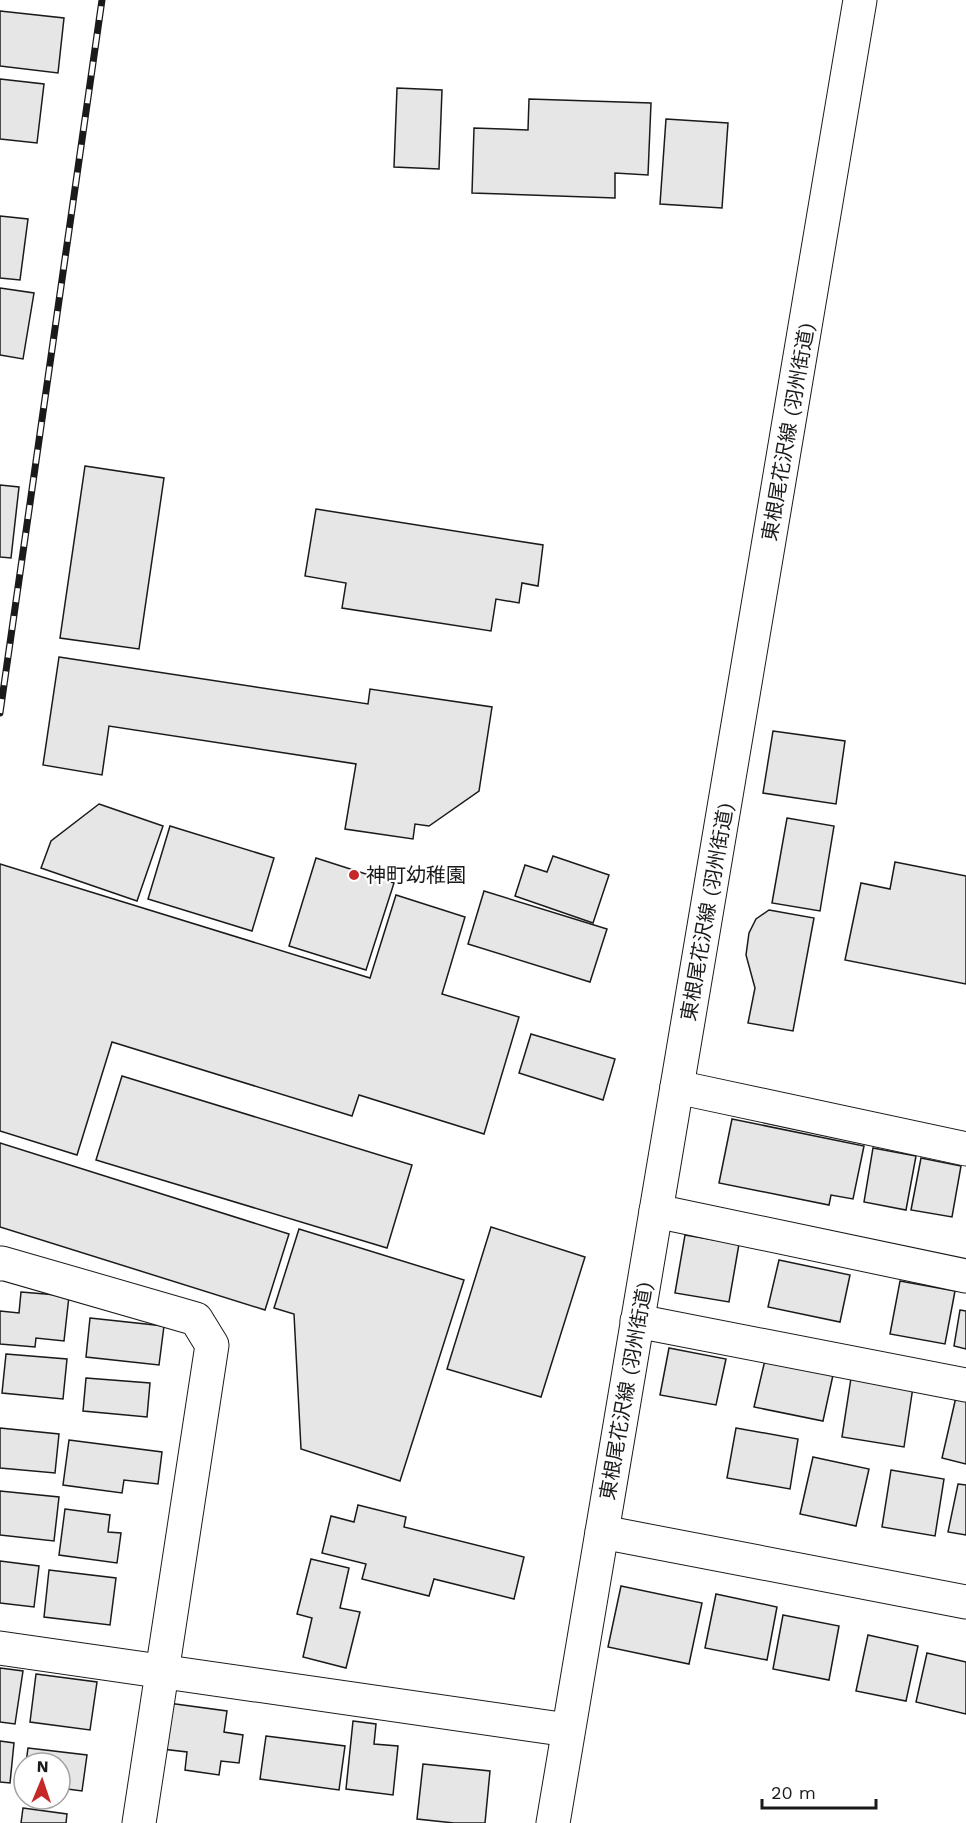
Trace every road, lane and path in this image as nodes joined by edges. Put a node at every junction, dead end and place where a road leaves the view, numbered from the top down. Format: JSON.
{"nodes":[{"id":1,"x":860,"y":0,"type":"edge"},
{"id":2,"x":677,"y":1087,"type":"junction"},
{"id":3,"x":966,"y":1149,"type":"edge"},
{"id":4,"x":656,"y":1211,"type":"junction"},
{"id":5,"x":0,"y":1264,"type":"edge"},
{"id":6,"x":966,"y":1276,"type":"edge"},
{"id":7,"x":637,"y":1321,"type":"junction"},
{"id":8,"x":966,"y":1385,"type":"edge"},
{"id":9,"x":602,"y":1532,"type":"junction"},
{"id":10,"x":966,"y":1602,"type":"edge"},
{"id":11,"x":0,"y":1647,"type":"edge"},
{"id":12,"x":162,"y":1671,"type":"junction"},
{"id":13,"x":568,"y":1730,"type":"junction"},
{"id":14,"x":139,"y":1823,"type":"edge"},
{"id":15,"x":553,"y":1823,"type":"edge"}],
"edges":[{"from":1,"to":2,"type":"main road","name":"東根尾花沢線 (羽州街道)"},
{"from":2,"to":3,"type":"main road"},
{"from":2,"to":4,"type":"main road","name":"東根尾花沢線 (羽州街道)"},
{"from":4,"to":6,"type":"main road"},
{"from":4,"to":7,"type":"main road","name":"東根尾花沢線 (羽州街道)"},
{"from":5,"to":12,"type":"main road"},
{"from":7,"to":8,"type":"main road"},
{"from":7,"to":9,"type":"main road","name":"東根尾花沢線 (羽州街道)"},
{"from":9,"to":10,"type":"main road"},
{"from":9,"to":13,"type":"main road","name":"東根尾花沢線 (羽州街道)"},
{"from":11,"to":12,"type":"main road"},
{"from":12,"to":13,"type":"main road"},
{"from":12,"to":14,"type":"main road"},
{"from":13,"to":15,"type":"main road","name":"東根尾花沢線 (羽州街道)"}]}
